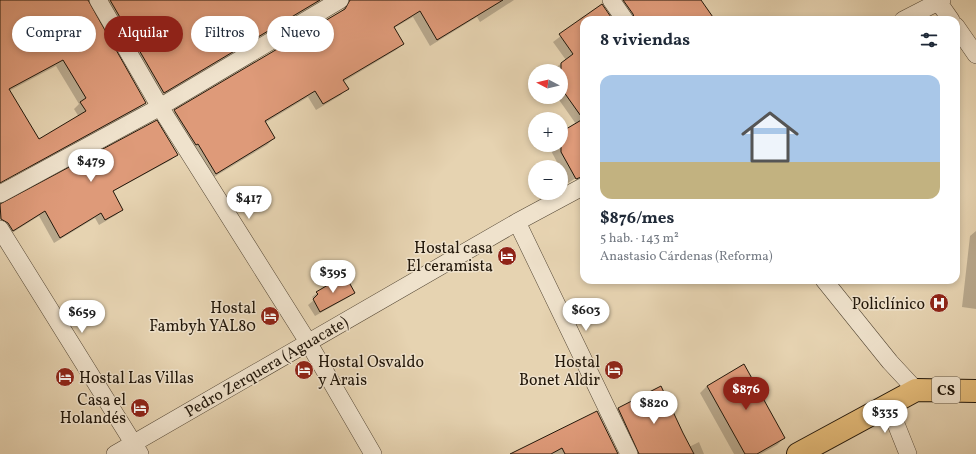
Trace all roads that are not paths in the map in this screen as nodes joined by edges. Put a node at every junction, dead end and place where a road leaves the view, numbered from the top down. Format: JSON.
{"nodes":[{"id":1,"x":98,"y":0,"type":"edge"},
{"id":2,"x":340,"y":0,"type":"edge"},
{"id":3,"x":611,"y":0,"type":"edge"},
{"id":4,"x":939,"y":1,"type":"edge"},
{"id":5,"x":622,"y":16,"type":"edge"},
{"id":6,"x":911,"y":16,"type":"edge"},
{"id":7,"x":949,"y":16,"type":"edge"},
{"id":8,"x":960,"y":32,"type":"edge"},
{"id":9,"x":976,"y":55,"type":"edge"},
{"id":10,"x":160,"y":107,"type":"junction"},
{"id":11,"x":580,"y":188,"type":"edge"},
{"id":12,"x":0,"y":194,"type":"edge"},
{"id":13,"x":517,"y":222,"type":"junction"},
{"id":14,"x":0,"y":229,"type":"edge"},
{"id":15,"x":827,"y":284,"type":"edge"},
{"id":16,"x":308,"y":342,"type":"junction"},
{"id":17,"x":916,"y":390,"type":"junction"},
{"id":18,"x":976,"y":391,"type":"edge"},
{"id":19,"x":888,"y":404,"type":"junction"},
{"id":20,"x":137,"y":448,"type":"edge"},
{"id":21,"x":115,"y":454,"type":"edge"},
{"id":22,"x":373,"y":454,"type":"edge"},
{"id":23,"x":629,"y":454,"type":"edge"},
{"id":24,"x":798,"y":454,"type":"edge"},
{"id":25,"x":908,"y":454,"type":"edge"}],
"edges":[{"from":1,"to":10,"type":"street"},
{"from":2,"to":10,"type":"street"},
{"from":3,"to":5,"type":"street"},
{"from":4,"to":6,"type":"street"},
{"from":4,"to":7,"type":"street"},
{"from":8,"to":9,"type":"street"},
{"from":10,"to":12,"type":"street"},
{"from":10,"to":16,"type":"street"},
{"from":11,"to":13,"type":"street","name":"Pedro Zerquera (Aguacate)"},
{"from":13,"to":16,"type":"street","name":"Pedro Zerquera (Aguacate)"},
{"from":13,"to":23,"type":"street"},
{"from":14,"to":20,"type":"street"},
{"from":15,"to":17,"type":"street"},
{"from":16,"to":20,"type":"street","name":"Pedro Zerquera (Aguacate)"},
{"from":16,"to":22,"type":"street"},
{"from":17,"to":18,"type":"main road","number":"CS"},
{"from":17,"to":19,"type":"main road","number":"CS"},
{"from":19,"to":24,"type":"main road","number":"CS"},
{"from":19,"to":25,"type":"street"},
{"from":20,"to":21,"type":"street","name":"Pedro Zerquera (Aguacate)"}]}
